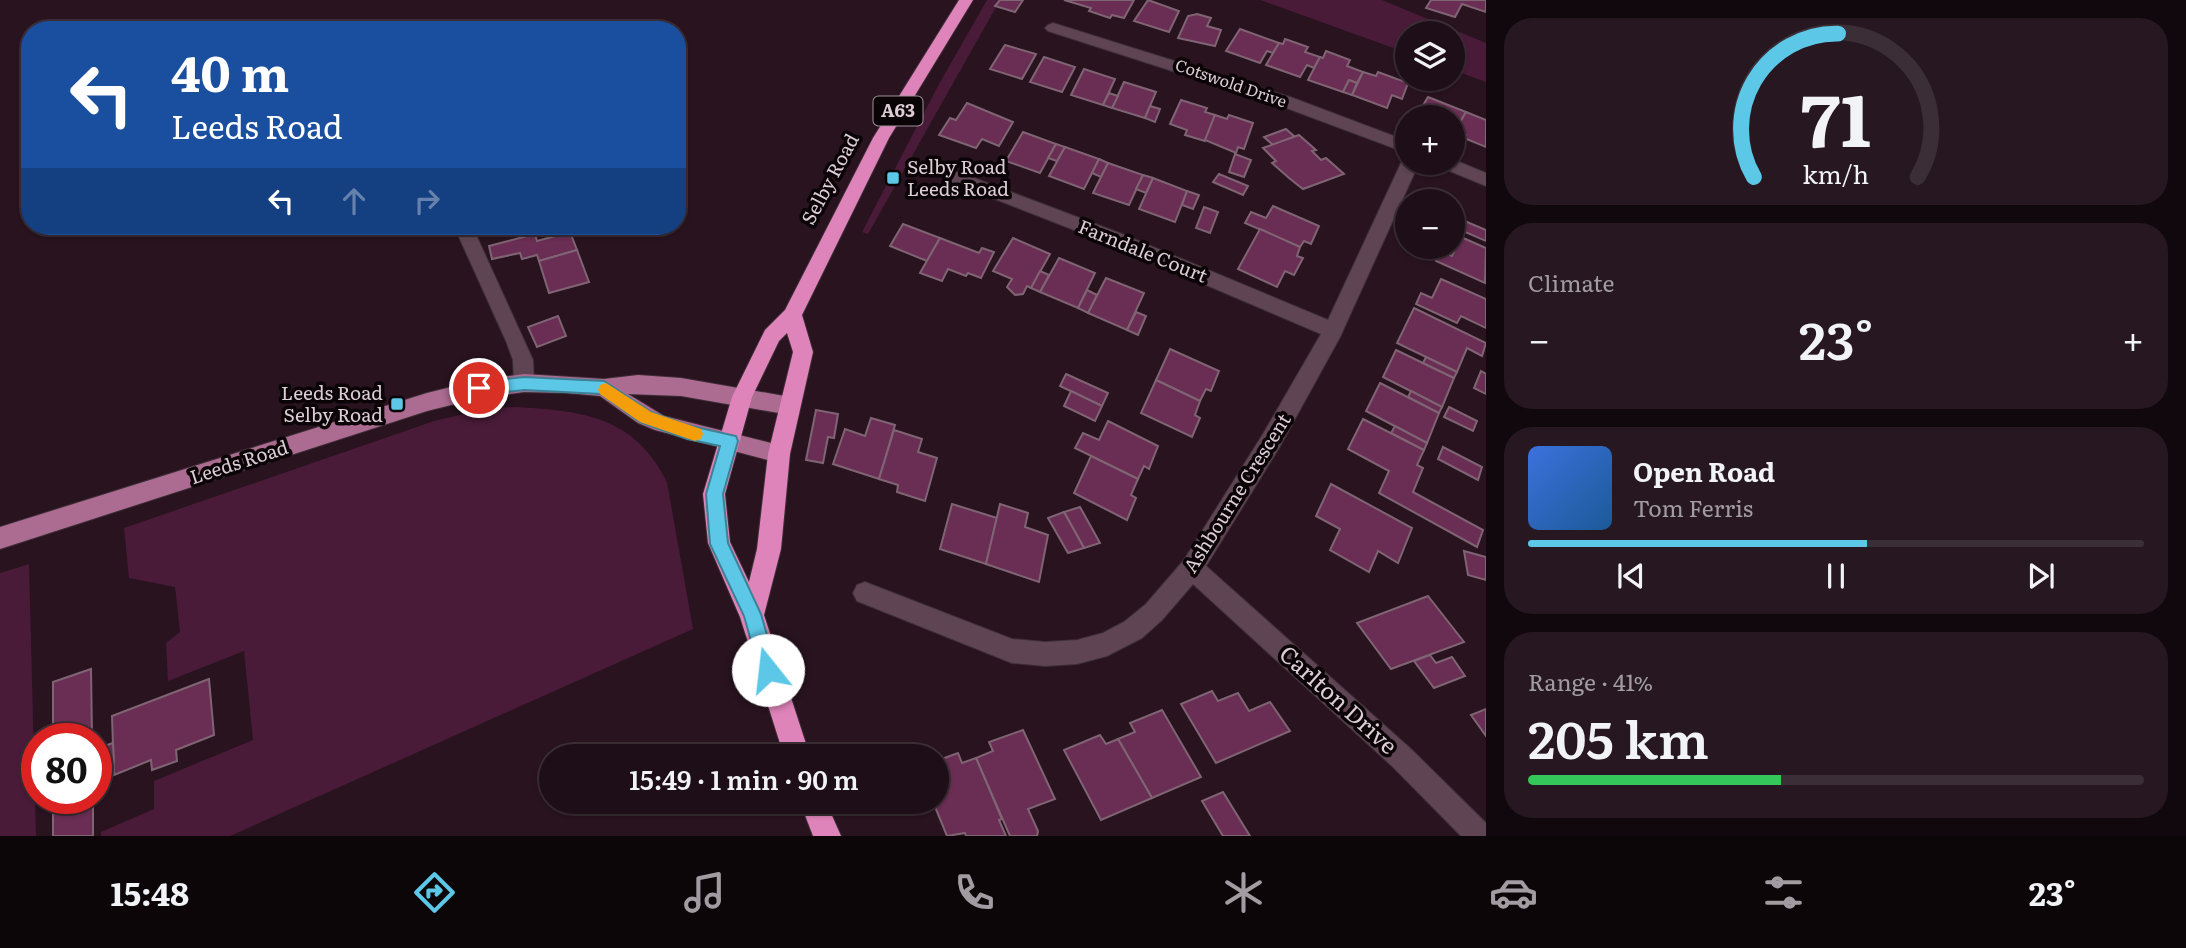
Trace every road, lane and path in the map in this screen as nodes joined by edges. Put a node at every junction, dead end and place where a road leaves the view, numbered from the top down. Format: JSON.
{"nodes":[{"id":1,"x":967,"y":0,"type":"edge"},
{"id":2,"x":1053,"y":27,"type":"dead end"},
{"id":3,"x":1395,"y":142,"type":"edge"},
{"id":4,"x":1465,"y":171,"type":"edge"},
{"id":5,"x":1404,"y":175,"type":"edge"},
{"id":6,"x":952,"y":176,"type":"dead end"},
{"id":7,"x":1486,"y":180,"type":"edge"},
{"id":8,"x":467,"y":235,"type":"edge"},
{"id":9,"x":792,"y":315,"type":"junction"},
{"id":10,"x":1333,"y":331,"type":"junction"},
{"id":11,"x":524,"y":383,"type":"junction"},
{"id":12,"x":604,"y":388,"type":"junction"},
{"id":13,"x":743,"y":397,"type":"junction"},
{"id":14,"x":790,"y":406,"type":"junction"},
{"id":15,"x":730,"y":441,"type":"junction"},
{"id":16,"x":779,"y":454,"type":"junction"},
{"id":17,"x":0,"y":538,"type":"edge"},
{"id":18,"x":1192,"y":568,"type":"junction"},
{"id":19,"x":865,"y":593,"type":"dead end"},
{"id":20,"x":752,"y":614,"type":"junction"},
{"id":21,"x":793,"y":744,"type":"edge"},
{"id":22,"x":818,"y":814,"type":"edge"},
{"id":23,"x":827,"y":836,"type":"edge"},
{"id":24,"x":1480,"y":836,"type":"edge"}],
"edges":[{"from":1,"to":9,"type":"highway","name":"Selby Road","number":"A63"},
{"from":2,"to":3,"type":"street","name":"Cotswold Drive"},
{"from":4,"to":7,"type":"street"},
{"from":5,"to":10,"type":"street","name":"Ashbourne Crescent"},
{"from":6,"to":10,"type":"street","name":"Farndale Court"},
{"from":8,"to":11,"type":"street"},
{"from":9,"to":13,"type":"highway","name":"Selby Road","number":"A63"},
{"from":9,"to":14,"type":"highway"},
{"from":10,"to":18,"type":"street","name":"Ashbourne Crescent"},
{"from":11,"to":12,"type":"main road","name":"Leeds Road"},
{"from":11,"to":17,"type":"main road","name":"Leeds Road"},
{"from":12,"to":13,"type":"main road","name":"Leeds Road"},
{"from":12,"to":15,"type":"main road"},
{"from":13,"to":14,"type":"main road","name":"Leeds Road"},
{"from":13,"to":15,"type":"highway","name":"Selby Road","number":"A63"},
{"from":14,"to":16,"type":"highway"},
{"from":15,"to":16,"type":"main road"},
{"from":15,"to":20,"type":"highway","name":"Selby Road","number":"A63"},
{"from":16,"to":20,"type":"highway"},
{"from":18,"to":19,"type":"street","name":"Ashbourne Crescent"},
{"from":18,"to":24,"type":"street","name":"Carlton Drive"},
{"from":20,"to":21,"type":"highway","name":"Selby Road","number":"A63"},
{"from":22,"to":23,"type":"highway"}]}
